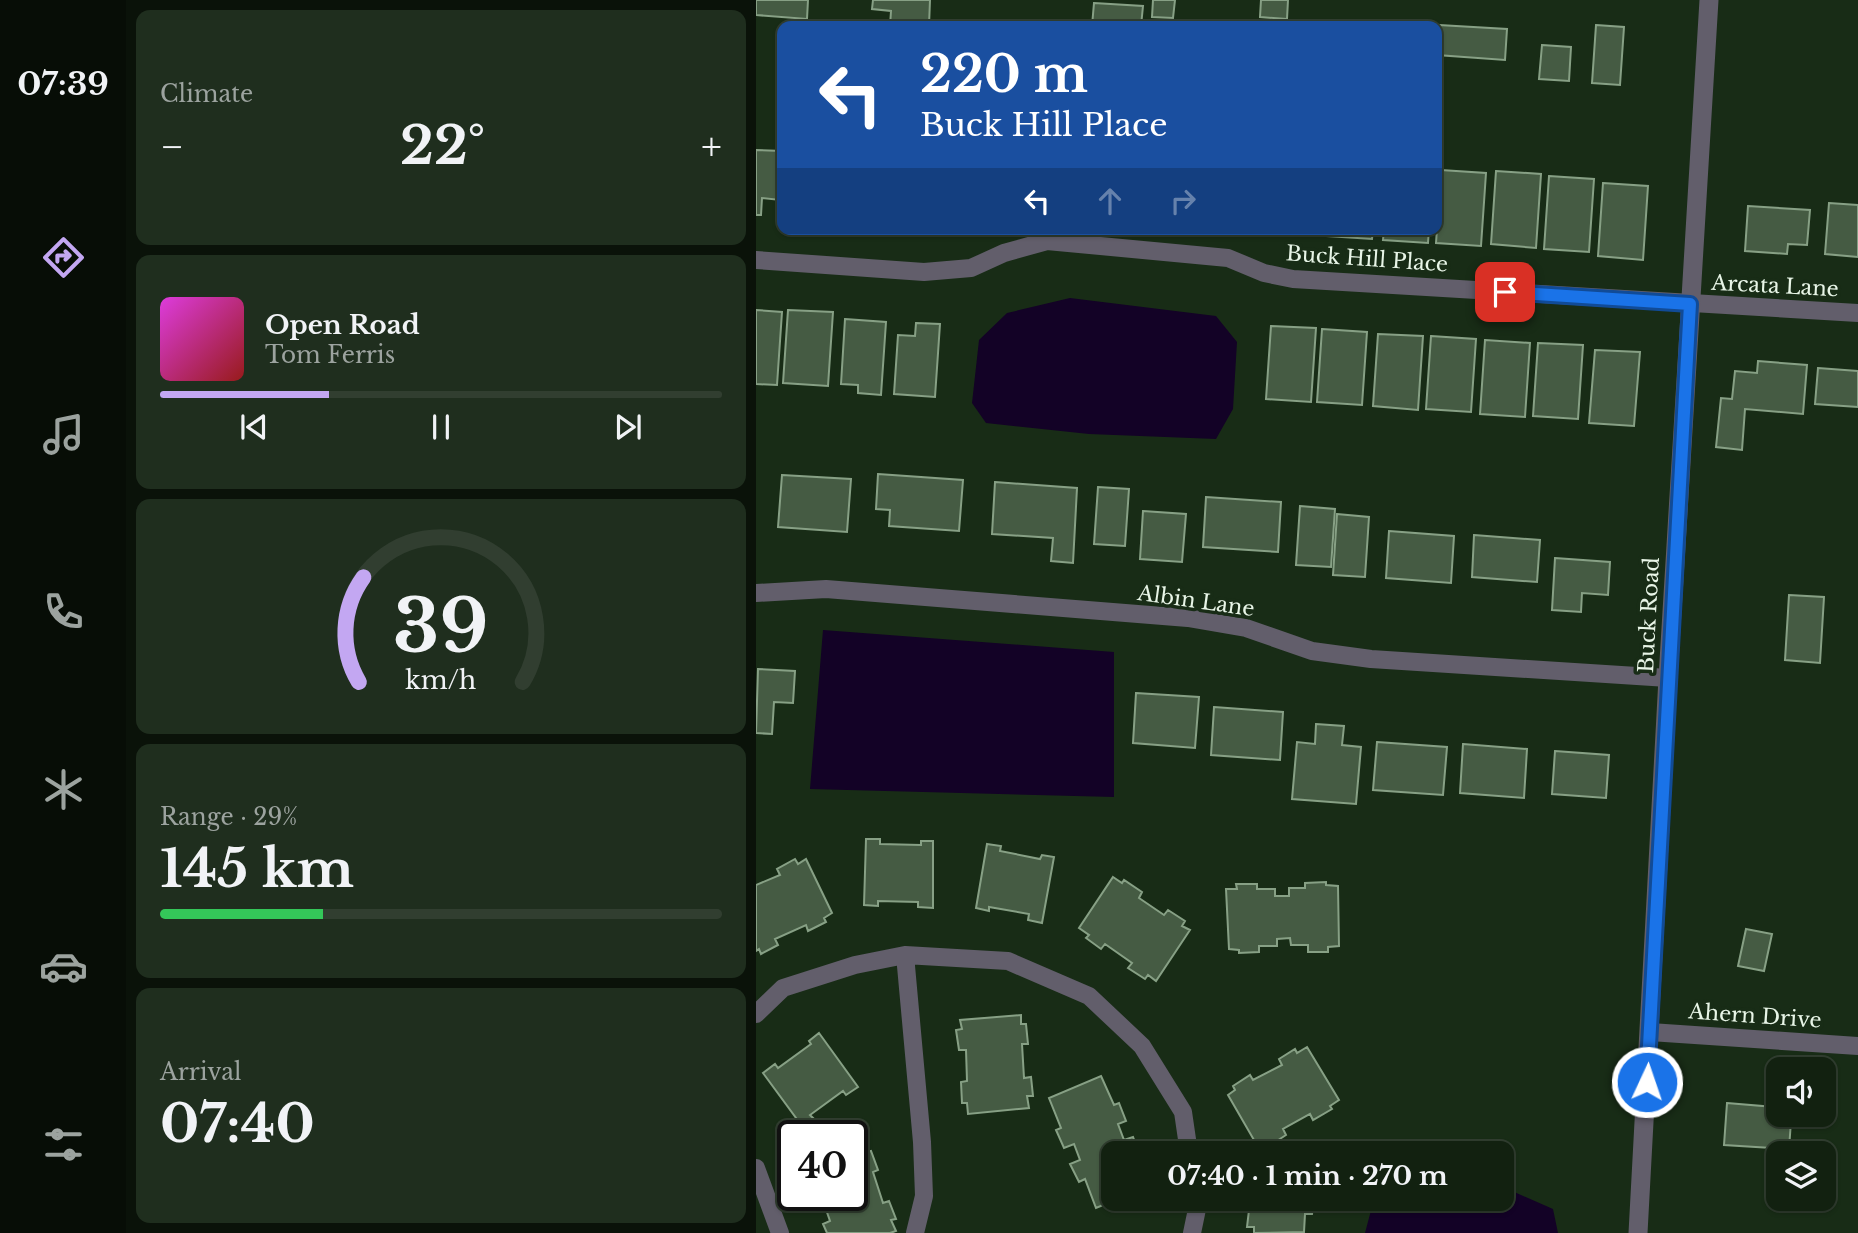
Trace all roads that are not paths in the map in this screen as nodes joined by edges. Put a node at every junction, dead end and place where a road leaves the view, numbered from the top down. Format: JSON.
{"nodes":[{"id":1,"x":1709,"y":0,"type":"edge"},
{"id":2,"x":756,"y":260,"type":"edge"},
{"id":3,"x":1690,"y":304,"type":"junction"},
{"id":4,"x":1858,"y":313,"type":"edge"},
{"id":5,"x":756,"y":593,"type":"edge"},
{"id":6,"x":1668,"y":678,"type":"junction"},
{"id":7,"x":905,"y":955,"type":"junction"},
{"id":8,"x":756,"y":1014,"type":"edge"},
{"id":9,"x":1650,"y":1032,"type":"junction"},
{"id":10,"x":1858,"y":1046,"type":"edge"},
{"id":11,"x":1187,"y":1141,"type":"edge"},
{"id":12,"x":756,"y":1168,"type":"edge"},
{"id":13,"x":1198,"y":1211,"type":"edge"},
{"id":14,"x":780,"y":1233,"type":"edge"},
{"id":15,"x":915,"y":1233,"type":"edge"},
{"id":16,"x":1192,"y":1233,"type":"edge"},
{"id":17,"x":1638,"y":1233,"type":"edge"}],
"edges":[{"from":1,"to":3,"type":"street","name":"Buck Road"},
{"from":2,"to":3,"type":"street","name":"Buck Hill Place"},
{"from":3,"to":4,"type":"street","name":"Arcata Lane"},
{"from":3,"to":6,"type":"street","name":"Buck Road"},
{"from":5,"to":6,"type":"street","name":"Albin Lane"},
{"from":6,"to":9,"type":"street","name":"Buck Road"},
{"from":7,"to":8,"type":"street"},
{"from":7,"to":11,"type":"street"},
{"from":7,"to":15,"type":"street"},
{"from":9,"to":10,"type":"street","name":"Ahern Drive"},
{"from":9,"to":17,"type":"street","name":"Buck Road"},
{"from":12,"to":14,"type":"street"},
{"from":13,"to":16,"type":"street"}]}
